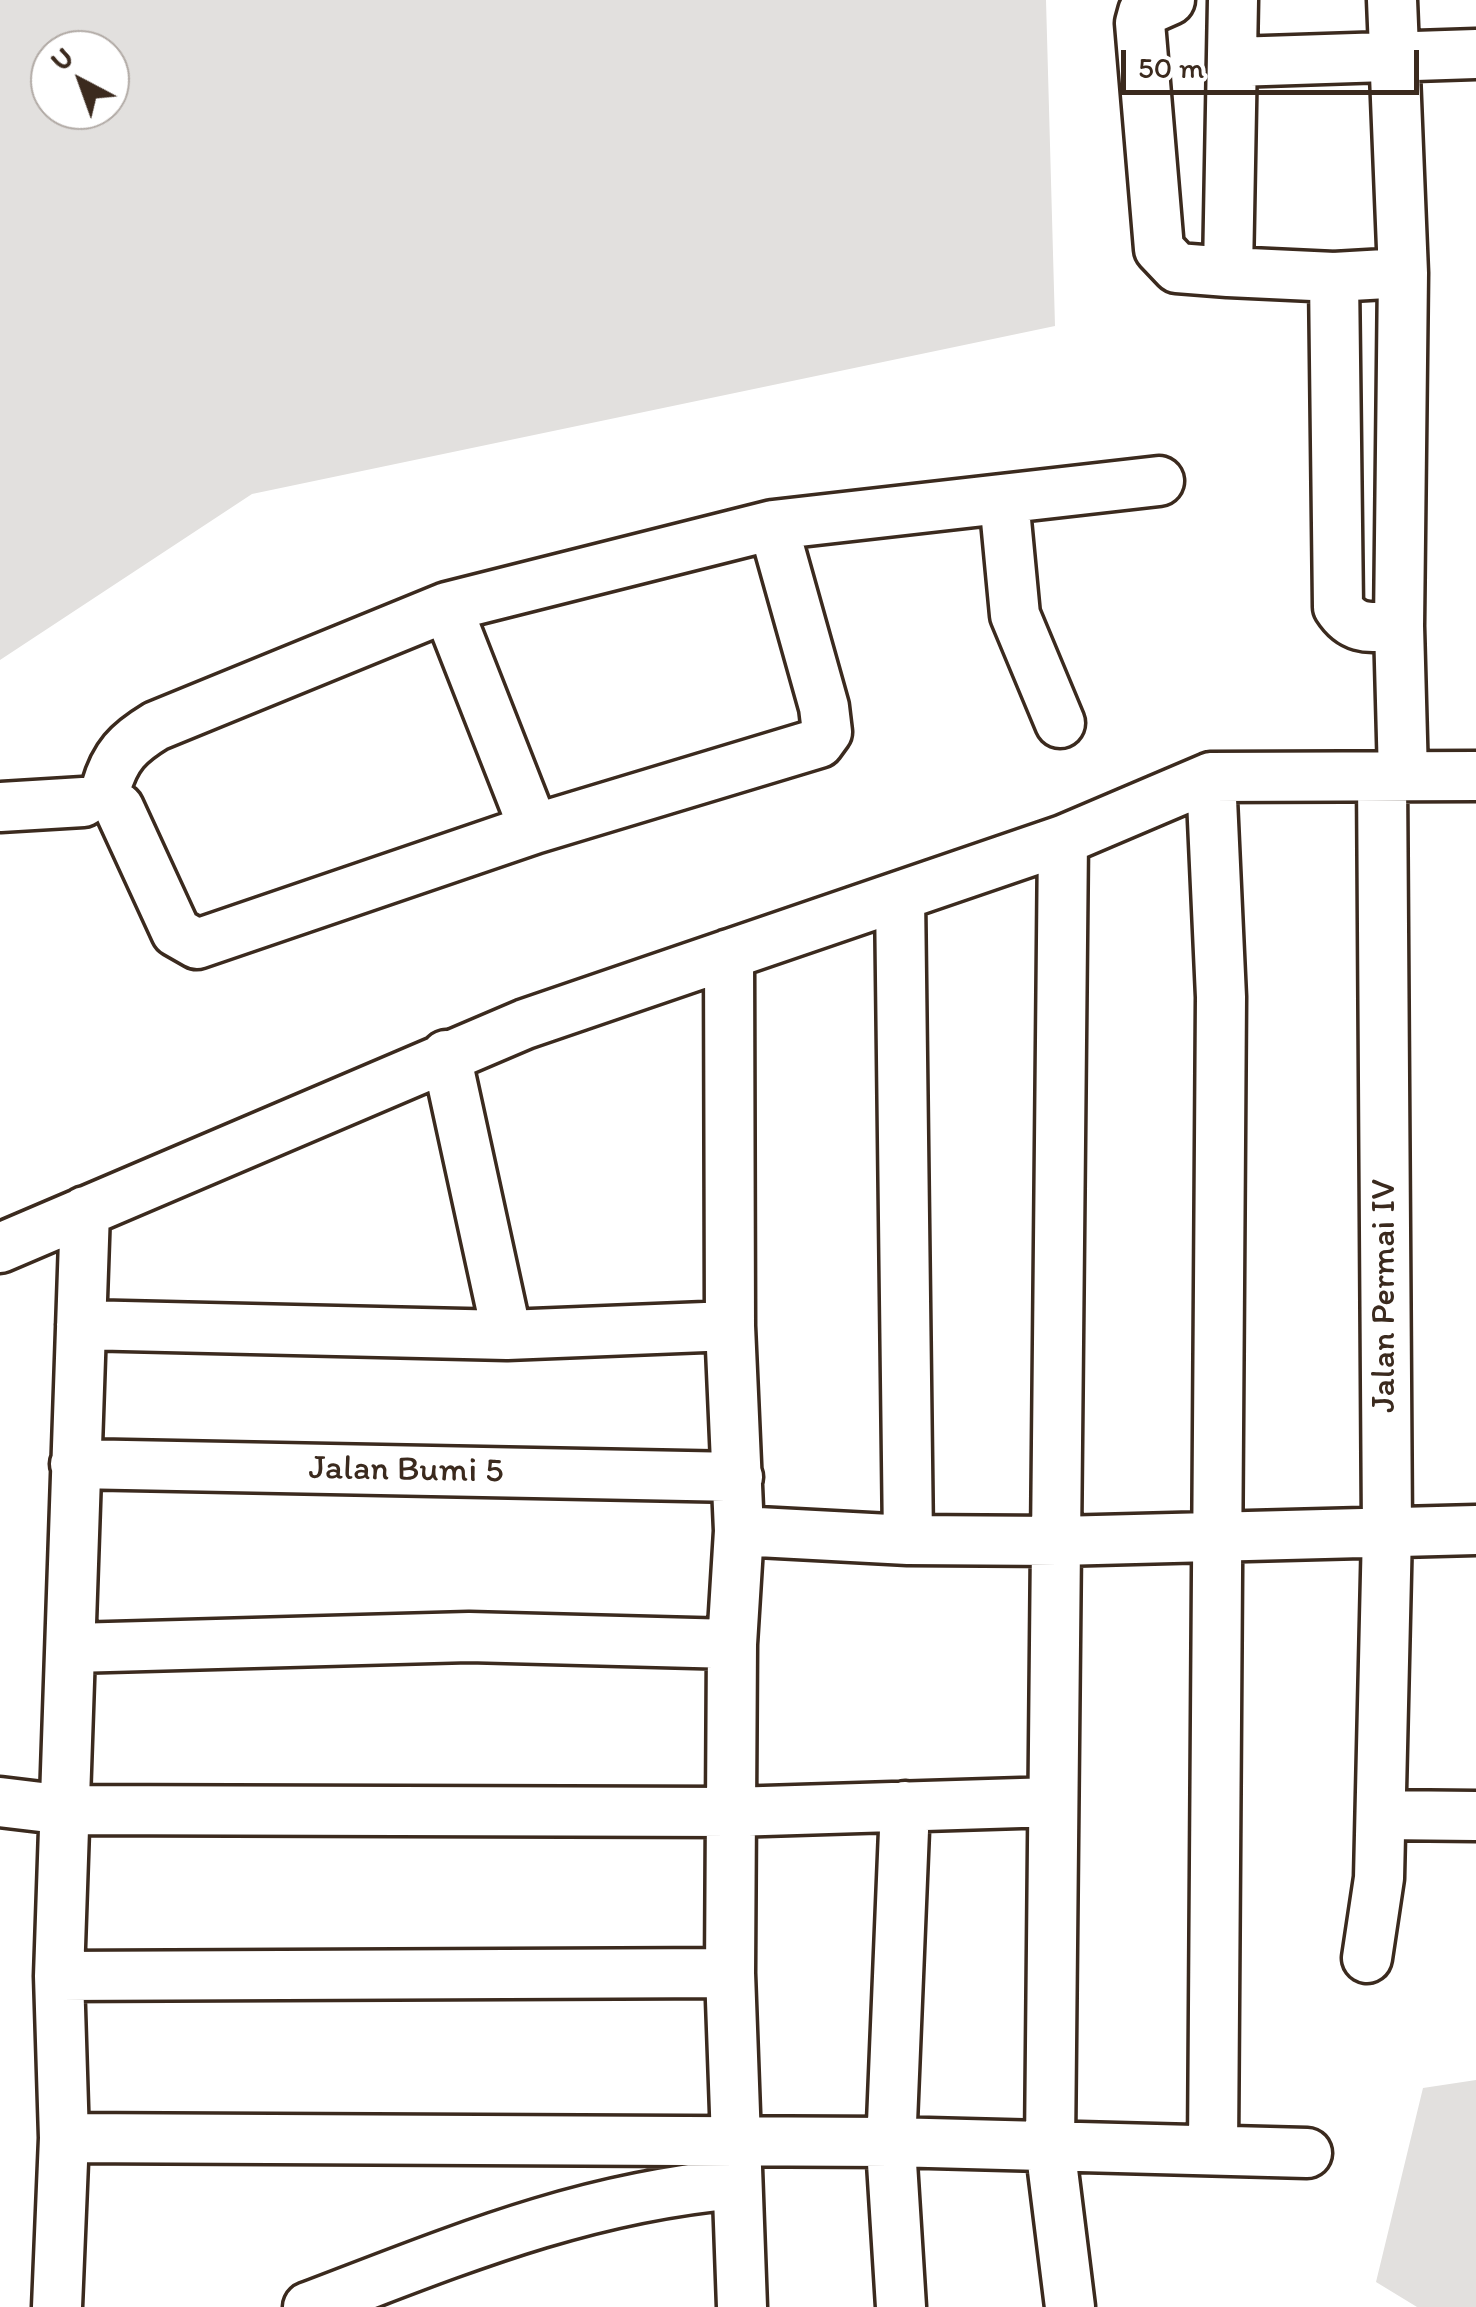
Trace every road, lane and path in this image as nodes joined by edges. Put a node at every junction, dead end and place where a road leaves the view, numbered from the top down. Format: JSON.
{"nodes":[{"id":1,"x":1170,"y":0,"type":"edge"},
{"id":2,"x":1234,"y":0,"type":"edge"},
{"id":3,"x":1392,"y":0,"type":"edge"},
{"id":4,"x":1476,"y":54,"type":"edge"},
{"id":5,"x":1395,"y":57,"type":"junction"},
{"id":6,"x":1236,"y":62,"type":"junction"},
{"id":7,"x":1228,"y":272,"type":"junction"},
{"id":8,"x":1403,"y":274,"type":"junction"},
{"id":9,"x":1334,"y":276,"type":"junction"},
{"id":10,"x":1159,"y":481,"type":"dead end"},
{"id":11,"x":1004,"y":499,"type":"junction"},
{"id":12,"x":772,"y":525,"type":"junction"},
{"id":13,"x":448,"y":607,"type":"junction"},
{"id":14,"x":1399,"y":626,"type":"junction"},
{"id":15,"x":1060,"y":723,"type":"dead end"},
{"id":16,"x":1392,"y":776,"type":"junction"},
{"id":17,"x":1476,"y":776,"type":"edge"},
{"id":18,"x":1211,"y":777,"type":"junction"},
{"id":19,"x":103,"y":799,"type":"junction"},
{"id":20,"x":0,"y":807,"type":"edge"},
{"id":21,"x":534,"y":830,"type":"junction"},
{"id":22,"x":1063,"y":840,"type":"junction"},
{"id":23,"x":900,"y":896,"type":"junction"},
{"id":24,"x":729,"y":954,"type":"junction"},
{"id":25,"x":446,"y":1055,"type":"junction"},
{"id":26,"x":84,"y":1211,"type":"junction"},
{"id":27,"x":0,"y":1248,"type":"edge"},
{"id":28,"x":81,"y":1324,"type":"junction"},
{"id":29,"x":730,"y":1326,"type":"junction"},
{"id":30,"x":507,"y":1335,"type":"junction"},
{"id":31,"x":75,"y":1464,"type":"junction"},
{"id":32,"x":738,"y":1477,"type":"junction"},
{"id":33,"x":1476,"y":1530,"type":"edge"},
{"id":34,"x":1387,"y":1531,"type":"junction"},
{"id":35,"x":739,"y":1532,"type":"junction"},
{"id":36,"x":1218,"y":1539,"type":"junction"},
{"id":37,"x":908,"y":1540,"type":"junction"},
{"id":38,"x":1059,"y":1540,"type":"junction"},
{"id":39,"x":732,"y":1644,"type":"junction"},
{"id":40,"x":74,"y":1648,"type":"junction"},
{"id":41,"x":0,"y":1802,"type":"edge"},
{"id":42,"x":1054,"y":1802,"type":"junction"},
{"id":43,"x":905,"y":1806,"type":"junction"},
{"id":44,"x":66,"y":1810,"type":"junction"},
{"id":45,"x":732,"y":1812,"type":"junction"},
{"id":46,"x":1381,"y":1816,"type":"junction"},
{"id":47,"x":1476,"y":1816,"type":"edge"},
{"id":48,"x":1366,"y":1958,"type":"dead end"},
{"id":49,"x":730,"y":1973,"type":"junction"},
{"id":50,"x":59,"y":1976,"type":"junction"},
{"id":51,"x":64,"y":2138,"type":"junction"},
{"id":52,"x":891,"y":2142,"type":"junction"},
{"id":53,"x":1050,"y":2146,"type":"junction"},
{"id":54,"x":1213,"y":2150,"type":"junction"},
{"id":55,"x":1306,"y":2152,"type":"dead end"},
{"id":56,"x":734,"y":2163,"type":"junction"},
{"id":57,"x":57,"y":2307,"type":"edge"},
{"id":58,"x":308,"y":2307,"type":"edge"},
{"id":59,"x":742,"y":2307,"type":"edge"},
{"id":60,"x":902,"y":2307,"type":"edge"},
{"id":61,"x":1070,"y":2307,"type":"edge"}],
"edges":[{"from":1,"to":7,"type":"street"},
{"from":2,"to":6,"type":"street"},
{"from":3,"to":5,"type":"street","name":"Jalan Permai IV"},
{"from":4,"to":5,"type":"street"},
{"from":5,"to":6,"type":"street"},
{"from":5,"to":8,"type":"street","name":"Jalan Permai IV"},
{"from":6,"to":7,"type":"street"},
{"from":7,"to":9,"type":"street"},
{"from":8,"to":9,"type":"street"},
{"from":8,"to":14,"type":"street","name":"Jalan Permai IV"},
{"from":9,"to":14,"type":"street"},
{"from":10,"to":11,"type":"street"},
{"from":11,"to":12,"type":"street"},
{"from":11,"to":15,"type":"street"},
{"from":12,"to":13,"type":"street"},
{"from":12,"to":21,"type":"street"},
{"from":13,"to":19,"type":"street"},
{"from":13,"to":21,"type":"street"},
{"from":14,"to":16,"type":"street","name":"Jalan Permai IV"},
{"from":16,"to":17,"type":"street"},
{"from":16,"to":18,"type":"street"},
{"from":16,"to":34,"type":"street","name":"Jalan Permai IV"},
{"from":18,"to":22,"type":"street"},
{"from":18,"to":36,"type":"street"},
{"from":19,"to":20,"type":"street"},
{"from":19,"to":21,"type":"street"},
{"from":22,"to":23,"type":"street"},
{"from":22,"to":38,"type":"street"},
{"from":23,"to":24,"type":"street"},
{"from":23,"to":37,"type":"street"},
{"from":24,"to":25,"type":"street"},
{"from":24,"to":29,"type":"street"},
{"from":25,"to":26,"type":"street"},
{"from":25,"to":30,"type":"street"},
{"from":26,"to":27,"type":"street"},
{"from":26,"to":28,"type":"street"},
{"from":28,"to":30,"type":"street"},
{"from":28,"to":31,"type":"street"},
{"from":29,"to":30,"type":"street"},
{"from":29,"to":32,"type":"street"},
{"from":31,"to":32,"type":"street","name":"Jalan Bumi 5"},
{"from":31,"to":40,"type":"street"},
{"from":32,"to":35,"type":"street"},
{"from":33,"to":34,"type":"street"},
{"from":34,"to":36,"type":"street"},
{"from":34,"to":46,"type":"street","name":"Jalan Permai IV"},
{"from":35,"to":37,"type":"street"},
{"from":35,"to":39,"type":"street"},
{"from":36,"to":38,"type":"street"},
{"from":36,"to":54,"type":"street"},
{"from":37,"to":38,"type":"street"},
{"from":38,"to":42,"type":"street"},
{"from":39,"to":40,"type":"street"},
{"from":39,"to":45,"type":"street"},
{"from":40,"to":44,"type":"street"},
{"from":41,"to":44,"type":"street"},
{"from":42,"to":43,"type":"street"},
{"from":42,"to":53,"type":"street"},
{"from":43,"to":45,"type":"street"},
{"from":43,"to":52,"type":"street"},
{"from":44,"to":45,"type":"street"},
{"from":44,"to":50,"type":"street"},
{"from":45,"to":49,"type":"street"},
{"from":46,"to":47,"type":"street"},
{"from":46,"to":48,"type":"street","name":"Jalan Permai IV"},
{"from":49,"to":50,"type":"street"},
{"from":49,"to":56,"type":"street"},
{"from":50,"to":51,"type":"street"},
{"from":51,"to":56,"type":"street"},
{"from":51,"to":57,"type":"street"},
{"from":52,"to":53,"type":"street"},
{"from":52,"to":56,"type":"street"},
{"from":52,"to":60,"type":"street"},
{"from":53,"to":54,"type":"street"},
{"from":53,"to":61,"type":"street"},
{"from":54,"to":55,"type":"street"},
{"from":56,"to":58,"type":"street"},
{"from":56,"to":59,"type":"street"}]}
